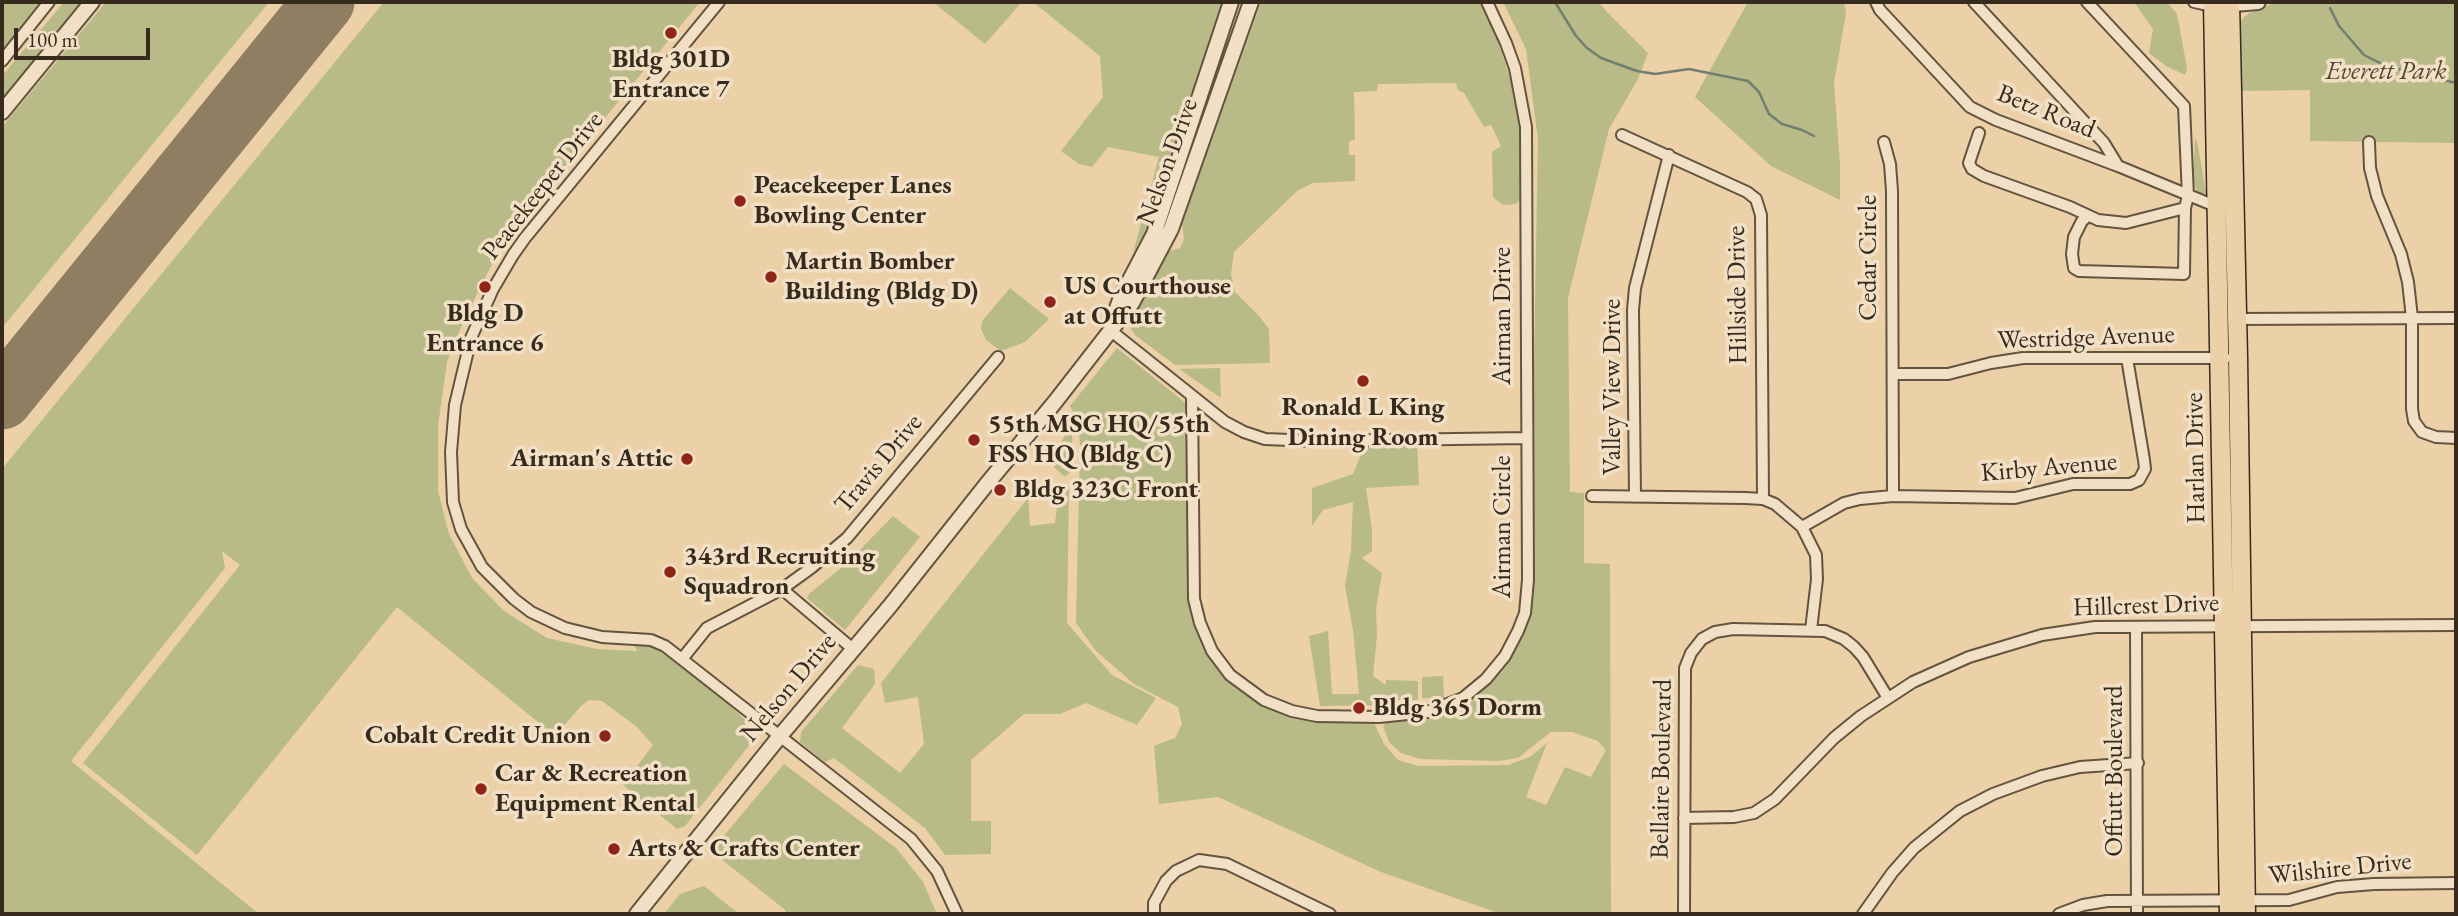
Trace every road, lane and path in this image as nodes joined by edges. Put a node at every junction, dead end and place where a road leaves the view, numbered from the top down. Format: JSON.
{"nodes":[{"id":1,"x":49,"y":2,"type":"edge"},
{"id":2,"x":92,"y":2,"type":"edge"},
{"id":3,"x":719,"y":2,"type":"edge"},
{"id":4,"x":1231,"y":2,"type":"edge"},
{"id":5,"x":1251,"y":2,"type":"edge"},
{"id":6,"x":1487,"y":2,"type":"edge"},
{"id":7,"x":1877,"y":2,"type":"edge"},
{"id":8,"x":1974,"y":2,"type":"edge"},
{"id":9,"x":2087,"y":2,"type":"edge"},
{"id":10,"x":2194,"y":2,"type":"edge"},
{"id":11,"x":2259,"y":2,"type":"edge"},
{"id":12,"x":2221,"y":3,"type":"edge"},
{"id":13,"x":2,"y":61,"type":"edge"},
{"id":14,"x":2,"y":112,"type":"edge"},
{"id":15,"x":1979,"y":133,"type":"dead end"},
{"id":16,"x":1622,"y":135,"type":"dead end"},
{"id":17,"x":1884,"y":142,"type":"dead end"},
{"id":18,"x":2369,"y":142,"type":"dead end"},
{"id":19,"x":1669,"y":155,"type":"junction"},
{"id":20,"x":2118,"y":166,"type":"junction"},
{"id":21,"x":2188,"y":195,"type":"junction"},
{"id":22,"x":2185,"y":208,"type":"junction"},
{"id":23,"x":2226,"y":208,"type":"junction"},
{"id":24,"x":2088,"y":216,"type":"junction"},
{"id":25,"x":2412,"y":317,"type":"junction"},
{"id":26,"x":2456,"y":318,"type":"edge"},
{"id":27,"x":2229,"y":319,"type":"junction"},
{"id":28,"x":1110,"y":330,"type":"junction"},
{"id":29,"x":998,"y":357,"type":"dead end"},
{"id":30,"x":2127,"y":358,"type":"junction"},
{"id":31,"x":2229,"y":358,"type":"junction"},
{"id":32,"x":1894,"y":374,"type":"junction"},
{"id":33,"x":1192,"y":396,"type":"junction"},
{"id":34,"x":1526,"y":438,"type":"junction"},
{"id":35,"x":2456,"y":438,"type":"edge"},
{"id":36,"x":1592,"y":496,"type":"dead end"},
{"id":37,"x":1893,"y":496,"type":"junction"},
{"id":38,"x":1635,"y":497,"type":"junction"},
{"id":39,"x":1763,"y":499,"type":"junction"},
{"id":40,"x":1802,"y":527,"type":"junction"},
{"id":41,"x":782,"y":589,"type":"junction"},
{"id":42,"x":2456,"y":625,"type":"edge"},
{"id":43,"x":2233,"y":626,"type":"junction"},
{"id":44,"x":2137,"y":628,"type":"junction"},
{"id":45,"x":1811,"y":630,"type":"junction"},
{"id":46,"x":853,"y":649,"type":"junction"},
{"id":47,"x":681,"y":659,"type":"junction"},
{"id":48,"x":1888,"y":698,"type":"junction"},
{"id":49,"x":780,"y":736,"type":"junction"},
{"id":50,"x":2138,"y":764,"type":"junction"},
{"id":51,"x":1684,"y":818,"type":"junction"},
{"id":52,"x":2456,"y":883,"type":"edge"},
{"id":53,"x":2138,"y":901,"type":"junction"},
{"id":54,"x":2237,"y":907,"type":"edge"},
{"id":55,"x":637,"y":914,"type":"edge"},
{"id":56,"x":957,"y":914,"type":"edge"},
{"id":57,"x":1154,"y":914,"type":"edge"},
{"id":58,"x":1330,"y":914,"type":"edge"},
{"id":59,"x":1684,"y":914,"type":"edge"},
{"id":60,"x":1863,"y":914,"type":"edge"},
{"id":61,"x":2059,"y":914,"type":"edge"},
{"id":62,"x":2137,"y":914,"type":"edge"}],
"edges":[{"from":1,"to":13,"type":"street"},
{"from":2,"to":14,"type":"street"},
{"from":3,"to":47,"type":"street","name":"Peacekeeper Drive"},
{"from":4,"to":28,"type":"street","name":"Nelson Drive"},
{"from":5,"to":28,"type":"street","name":"Nelson Drive"},
{"from":6,"to":34,"type":"street","name":"Airman Drive"},
{"from":7,"to":20,"type":"street","name":"Betz Road"},
{"from":8,"to":20,"type":"street","name":"Betz Road"},
{"from":9,"to":21,"type":"street"},
{"from":10,"to":12,"type":"street"},
{"from":11,"to":12,"type":"street"},
{"from":12,"to":23,"type":"main road","name":"Harlan Drive"},
{"from":15,"to":24,"type":"street"},
{"from":16,"to":19,"type":"street","name":"Hillside Drive"},
{"from":17,"to":32,"type":"street","name":"Cedar Circle"},
{"from":18,"to":25,"type":"street"},
{"from":19,"to":38,"type":"street","name":"Valley View Drive"},
{"from":19,"to":39,"type":"street","name":"Hillside Drive"},
{"from":20,"to":21,"type":"street","name":"Betz Road"},
{"from":21,"to":22,"type":"street"},
{"from":21,"to":23,"type":"street","name":"Betz Road"},
{"from":22,"to":24,"type":"street"},
{"from":22,"to":24,"type":"street"},
{"from":23,"to":27,"type":"main road","name":"Harlan Drive"},
{"from":25,"to":26,"type":"street"},
{"from":25,"to":27,"type":"street"},
{"from":25,"to":35,"type":"street"},
{"from":27,"to":31,"type":"main road","name":"Harlan Drive"},
{"from":28,"to":33,"type":"street"},
{"from":28,"to":46,"type":"street","name":"Nelson Drive"},
{"from":29,"to":41,"type":"street","name":"Travis Drive"},
{"from":30,"to":31,"type":"street","name":"Westridge Avenue"},
{"from":30,"to":32,"type":"street","name":"Westridge Avenue"},
{"from":30,"to":37,"type":"street","name":"Kirby Avenue"},
{"from":31,"to":43,"type":"main road","name":"Harlan Drive"},
{"from":32,"to":37,"type":"street","name":"Cedar Circle"},
{"from":33,"to":34,"type":"street","name":"Airman Circle"},
{"from":33,"to":34,"type":"street","name":"Airman Circle"},
{"from":36,"to":38,"type":"street"},
{"from":37,"to":40,"type":"street","name":"Kirby Avenue"},
{"from":38,"to":39,"type":"street"},
{"from":39,"to":40,"type":"street"},
{"from":40,"to":45,"type":"street"},
{"from":41,"to":46,"type":"street"},
{"from":41,"to":47,"type":"street","name":"Travis Drive"},
{"from":42,"to":43,"type":"street","name":"Hillcrest Drive"},
{"from":43,"to":44,"type":"street","name":"Hillcrest Drive"},
{"from":43,"to":54,"type":"main road","name":"Harlan Drive"},
{"from":44,"to":48,"type":"street","name":"Hillcrest Drive"},
{"from":44,"to":50,"type":"street","name":"Offutt Boulevard"},
{"from":45,"to":48,"type":"street","name":"Bellaire Boulevard"},
{"from":45,"to":51,"type":"street","name":"Bellaire Boulevard"},
{"from":46,"to":49,"type":"street","name":"Nelson Drive"},
{"from":47,"to":49,"type":"street","name":"Peacekeeper Drive"},
{"from":48,"to":51,"type":"street","name":"Hillcrest Drive"},
{"from":49,"to":55,"type":"street","name":"Nelson Drive"},
{"from":49,"to":56,"type":"street"},
{"from":50,"to":53,"type":"street","name":"Offutt Boulevard"},
{"from":50,"to":60,"type":"street"},
{"from":51,"to":59,"type":"street","name":"Bellaire Boulevard"},
{"from":52,"to":54,"type":"street","name":"Wilshire Drive"},
{"from":53,"to":54,"type":"street","name":"Wilshire Drive"},
{"from":53,"to":61,"type":"street","name":"Wilshire Drive"},
{"from":53,"to":62,"type":"street","name":"Offutt Boulevard"},
{"from":57,"to":58,"type":"street"}]}
